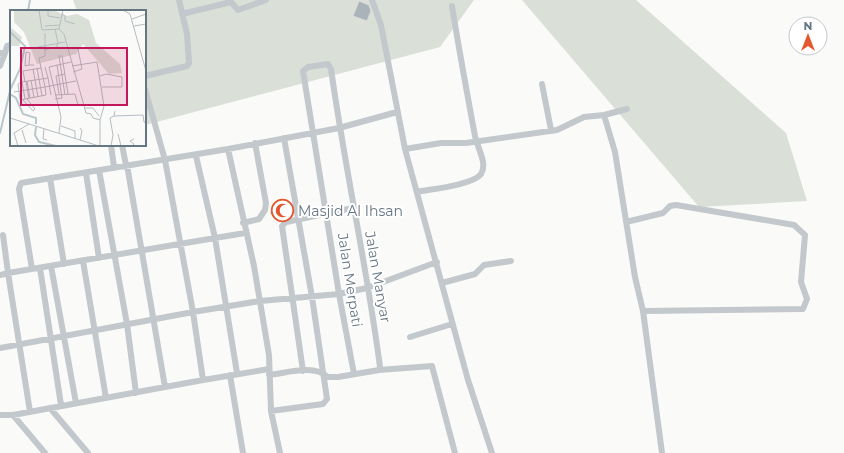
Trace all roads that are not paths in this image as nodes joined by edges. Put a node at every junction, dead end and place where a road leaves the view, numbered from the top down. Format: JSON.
{"nodes":[{"id":1,"x":179,"y":0,"type":"edge"},
{"id":2,"x":266,"y":0,"type":"edge"},
{"id":3,"x":372,"y":0,"type":"edge"},
{"id":4,"x":452,"y":6,"type":"dead end"},
{"id":5,"x":182,"y":14,"type":"junction"},
{"id":6,"x":10,"y":46,"type":"edge"},
{"id":7,"x":2,"y":53,"type":"edge"},
{"id":8,"x":0,"y":66,"type":"edge"},
{"id":9,"x":331,"y":69,"type":"joint"},
{"id":10,"x":146,"y":76,"type":"edge"},
{"id":11,"x":542,"y":84,"type":"dead end"},
{"id":12,"x":146,"y":93,"type":"edge"},
{"id":13,"x":627,"y":109,"type":"dead end"},
{"id":14,"x":397,"y":112,"type":"junction"},
{"id":15,"x":604,"y":115,"type":"junction"},
{"id":16,"x":339,"y":128,"type":"junction"},
{"id":17,"x":551,"y":130,"type":"junction"},
{"id":18,"x":313,"y":134,"type":"junction"},
{"id":19,"x":284,"y":138,"type":"junction"},
{"id":20,"x":476,"y":141,"type":"junction"},
{"id":21,"x":255,"y":143,"type":"junction"},
{"id":22,"x":111,"y":146,"type":"edge"},
{"id":23,"x":122,"y":146,"type":"edge"},
{"id":24,"x":405,"y":149,"type":"junction"},
{"id":25,"x":228,"y":150,"type":"junction"},
{"id":26,"x":196,"y":156,"type":"junction"},
{"id":27,"x":165,"y":160,"type":"junction"},
{"id":28,"x":127,"y":165,"type":"junction"},
{"id":29,"x":114,"y":167,"type":"junction"},
{"id":30,"x":99,"y":170,"type":"junction"},
{"id":31,"x":86,"y":173,"type":"junction"},
{"id":32,"x":50,"y":178,"type":"junction"},
{"id":33,"x":417,"y":192,"type":"junction"},
{"id":34,"x":353,"y":208,"type":"junction"},
{"id":35,"x":327,"y":215,"type":"junction"},
{"id":36,"x":299,"y":220,"type":"junction"},
{"id":37,"x":626,"y":222,"type":"junction"},
{"id":38,"x":243,"y":223,"type":"junction"},
{"id":39,"x":245,"y":233,"type":"junction"},
{"id":40,"x":3,"y":235,"type":"dead end"},
{"id":41,"x":216,"y":238,"type":"junction"},
{"id":42,"x":181,"y":243,"type":"junction"},
{"id":43,"x":142,"y":251,"type":"junction"},
{"id":44,"x":114,"y":255,"type":"junction"},
{"id":45,"x":99,"y":258,"type":"junction"},
{"id":46,"x":83,"y":261,"type":"junction"},
{"id":47,"x":511,"y":261,"type":"dead end"},
{"id":48,"x":437,"y":262,"type":"junction"},
{"id":49,"x":64,"y":264,"type":"junction"},
{"id":50,"x":51,"y":266,"type":"junction"},
{"id":51,"x":40,"y":268,"type":"junction"},
{"id":52,"x":32,"y":269,"type":"junction"},
{"id":53,"x":8,"y":273,"type":"junction"},
{"id":54,"x":0,"y":275,"type":"edge"},
{"id":55,"x":442,"y":283,"type":"junction"},
{"id":56,"x":367,"y":288,"type":"junction"},
{"id":57,"x":338,"y":294,"type":"junction"},
{"id":58,"x":312,"y":297,"type":"junction"},
{"id":59,"x":292,"y":299,"type":"junction"},
{"id":60,"x":260,"y":301,"type":"junction"},
{"id":61,"x":227,"y":306,"type":"junction"},
{"id":62,"x":643,"y":311,"type":"junction"},
{"id":63,"x":193,"y":312,"type":"junction"},
{"id":64,"x":155,"y":319,"type":"junction"},
{"id":65,"x":126,"y":324,"type":"junction"},
{"id":66,"x":452,"y":324,"type":"junction"},
{"id":67,"x":94,"y":331,"type":"junction"},
{"id":68,"x":62,"y":337,"type":"junction"},
{"id":69,"x":410,"y":337,"type":"dead end"},
{"id":70,"x":50,"y":339,"type":"junction"},
{"id":71,"x":18,"y":346,"type":"junction"},
{"id":72,"x":0,"y":348,"type":"edge"},
{"id":73,"x":379,"y":370,"type":"junction"},
{"id":74,"x":303,"y":371,"type":"junction"},
{"id":75,"x":269,"y":372,"type":"junction"},
{"id":76,"x":323,"y":372,"type":"junction"},
{"id":77,"x":237,"y":374,"type":"junction"},
{"id":78,"x":354,"y":374,"type":"junction"},
{"id":79,"x":230,"y":375,"type":"junction"},
{"id":80,"x":203,"y":380,"type":"junction"},
{"id":81,"x":165,"y":387,"type":"junction"},
{"id":82,"x":136,"y":393,"type":"junction"},
{"id":83,"x":106,"y":398,"type":"junction"},
{"id":84,"x":76,"y":403,"type":"junction"},
{"id":85,"x":62,"y":405,"type":"junction"},
{"id":86,"x":50,"y":408,"type":"junction"},
{"id":87,"x":271,"y":411,"type":"junction"},
{"id":88,"x":30,"y":412,"type":"junction"},
{"id":89,"x":0,"y":415,"type":"edge"},
{"id":90,"x":13,"y":415,"type":"junction"},
{"id":91,"x":45,"y":453,"type":"edge"},
{"id":92,"x":88,"y":453,"type":"edge"},
{"id":93,"x":243,"y":453,"type":"edge"},
{"id":94,"x":280,"y":453,"type":"edge"},
{"id":95,"x":455,"y":453,"type":"edge"},
{"id":96,"x":491,"y":453,"type":"edge"},
{"id":97,"x":662,"y":453,"type":"edge"}],
"edges":[{"from":1,"to":5,"type":"street"},
{"from":2,"to":5,"type":"street"},
{"from":3,"to":14,"type":"street"},
{"from":4,"to":20,"type":"street"},
{"from":5,"to":10,"type":"street"},
{"from":6,"to":7,"type":"street"},
{"from":7,"to":8,"type":"street"},
{"from":9,"to":16,"type":"street","name":"Jalan Manyar"},
{"from":9,"to":18,"type":"street","name":"Jalan Merpati"},
{"from":11,"to":17,"type":"street"},
{"from":12,"to":27,"type":"street"},
{"from":13,"to":15,"type":"street"},
{"from":14,"to":16,"type":"street"},
{"from":14,"to":24,"type":"street"},
{"from":15,"to":17,"type":"street"},
{"from":15,"to":37,"type":"street"},
{"from":16,"to":18,"type":"street"},
{"from":16,"to":34,"type":"street","name":"Jalan Manyar"},
{"from":17,"to":20,"type":"street"},
{"from":18,"to":19,"type":"street"},
{"from":18,"to":35,"type":"street","name":"Jalan Merpati"},
{"from":19,"to":21,"type":"street"},
{"from":19,"to":36,"type":"street"},
{"from":20,"to":24,"type":"street"},
{"from":20,"to":33,"type":"street"},
{"from":21,"to":25,"type":"street"},
{"from":21,"to":38,"type":"street"},
{"from":22,"to":29,"type":"street"},
{"from":23,"to":28,"type":"street"},
{"from":24,"to":33,"type":"street"},
{"from":25,"to":26,"type":"street"},
{"from":25,"to":38,"type":"street"},
{"from":26,"to":27,"type":"street"},
{"from":26,"to":41,"type":"street"},
{"from":27,"to":28,"type":"street"},
{"from":27,"to":42,"type":"street"},
{"from":28,"to":29,"type":"street"},
{"from":28,"to":43,"type":"street"},
{"from":29,"to":30,"type":"street"},
{"from":30,"to":31,"type":"street"},
{"from":30,"to":44,"type":"street"},
{"from":31,"to":32,"type":"street"},
{"from":31,"to":45,"type":"street"},
{"from":32,"to":49,"type":"street"},
{"from":32,"to":52,"type":"street"},
{"from":33,"to":48,"type":"street"},
{"from":34,"to":35,"type":"street"},
{"from":34,"to":56,"type":"street","name":"Jalan Manyar"},
{"from":35,"to":36,"type":"street"},
{"from":35,"to":57,"type":"street","name":"Jalan Merpati"},
{"from":36,"to":58,"type":"street"},
{"from":36,"to":59,"type":"street"},
{"from":37,"to":62,"type":"street"},
{"from":37,"to":62,"type":"street"},
{"from":38,"to":39,"type":"street"},
{"from":39,"to":41,"type":"street"},
{"from":39,"to":60,"type":"street"},
{"from":40,"to":53,"type":"street"},
{"from":41,"to":42,"type":"street"},
{"from":41,"to":61,"type":"street"},
{"from":42,"to":43,"type":"street"},
{"from":42,"to":63,"type":"street"},
{"from":43,"to":44,"type":"street"},
{"from":43,"to":64,"type":"street"},
{"from":44,"to":45,"type":"street"},
{"from":44,"to":65,"type":"street"},
{"from":45,"to":46,"type":"street"},
{"from":46,"to":49,"type":"street"},
{"from":46,"to":67,"type":"street"},
{"from":47,"to":55,"type":"street"},
{"from":48,"to":55,"type":"street"},
{"from":48,"to":56,"type":"street"},
{"from":49,"to":50,"type":"street"},
{"from":50,"to":51,"type":"street"},
{"from":50,"to":68,"type":"street"},
{"from":51,"to":52,"type":"street"},
{"from":51,"to":70,"type":"street"},
{"from":52,"to":53,"type":"street"},
{"from":53,"to":54,"type":"street"},
{"from":53,"to":71,"type":"street"},
{"from":55,"to":66,"type":"street"},
{"from":56,"to":57,"type":"street"},
{"from":56,"to":73,"type":"street","name":"Jalan Manyar"},
{"from":57,"to":58,"type":"street"},
{"from":57,"to":78,"type":"street","name":"Jalan Merpati"},
{"from":58,"to":59,"type":"street"},
{"from":58,"to":76,"type":"street"},
{"from":59,"to":60,"type":"street"},
{"from":59,"to":74,"type":"street"},
{"from":60,"to":61,"type":"street"},
{"from":60,"to":75,"type":"street"},
{"from":61,"to":63,"type":"street"},
{"from":61,"to":77,"type":"street"},
{"from":62,"to":97,"type":"street"},
{"from":63,"to":64,"type":"street"},
{"from":63,"to":80,"type":"street"},
{"from":64,"to":65,"type":"street"},
{"from":64,"to":81,"type":"street"},
{"from":65,"to":67,"type":"street"},
{"from":65,"to":82,"type":"street"},
{"from":66,"to":69,"type":"street"},
{"from":66,"to":96,"type":"street"},
{"from":67,"to":68,"type":"street"},
{"from":67,"to":83,"type":"street"},
{"from":68,"to":70,"type":"street"},
{"from":68,"to":84,"type":"street"},
{"from":70,"to":71,"type":"street"},
{"from":70,"to":85,"type":"street"},
{"from":71,"to":72,"type":"street"},
{"from":71,"to":88,"type":"street"},
{"from":73,"to":78,"type":"street"},
{"from":73,"to":95,"type":"street"},
{"from":74,"to":75,"type":"street"},
{"from":74,"to":76,"type":"street"},
{"from":75,"to":77,"type":"street"},
{"from":75,"to":87,"type":"street"},
{"from":76,"to":78,"type":"street"},
{"from":76,"to":87,"type":"street"},
{"from":77,"to":79,"type":"street"},
{"from":79,"to":80,"type":"street"},
{"from":79,"to":93,"type":"street"},
{"from":80,"to":81,"type":"street"},
{"from":81,"to":82,"type":"street"},
{"from":82,"to":83,"type":"street"},
{"from":83,"to":84,"type":"street"},
{"from":84,"to":85,"type":"street"},
{"from":85,"to":86,"type":"street"},
{"from":86,"to":88,"type":"street"},
{"from":86,"to":92,"type":"street"},
{"from":87,"to":94,"type":"street"},
{"from":88,"to":90,"type":"street"},
{"from":89,"to":90,"type":"street"},
{"from":90,"to":91,"type":"street"}]}
